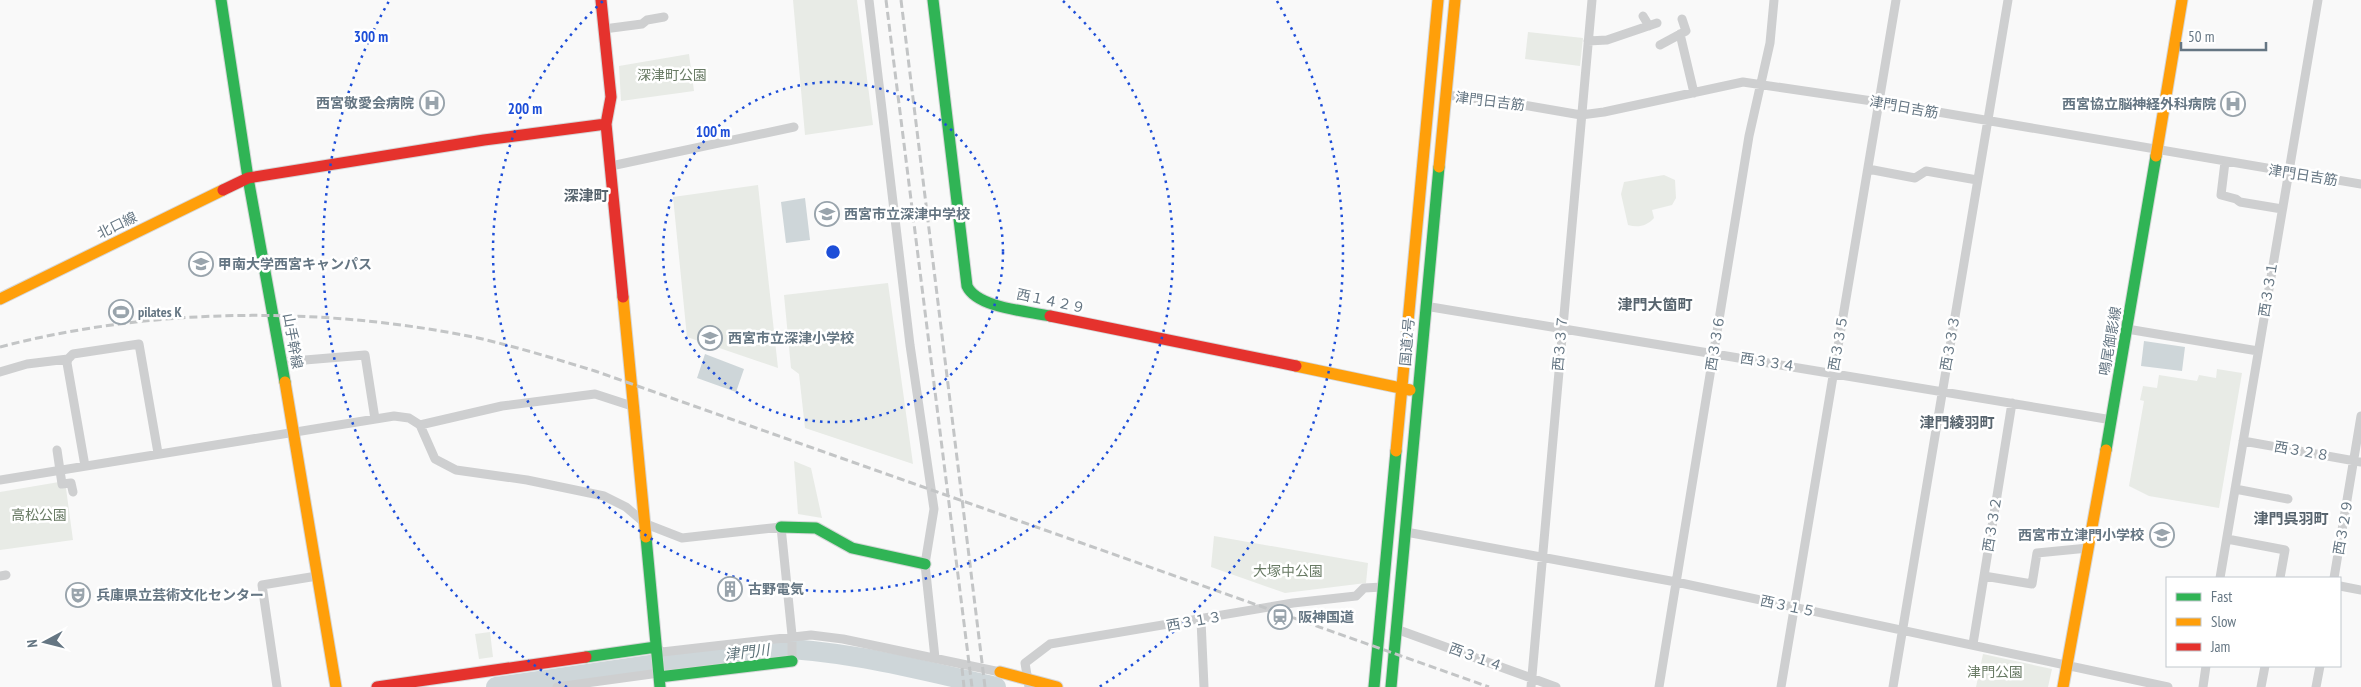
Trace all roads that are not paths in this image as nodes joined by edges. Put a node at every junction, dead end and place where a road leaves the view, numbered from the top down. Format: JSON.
{"nodes":[{"id":1,"x":221,"y":0,"type":"edge"},
{"id":2,"x":601,"y":0,"type":"edge"},
{"id":3,"x":869,"y":0,"type":"edge"},
{"id":4,"x":933,"y":0,"type":"edge"},
{"id":5,"x":1438,"y":0,"type":"edge"},
{"id":6,"x":1456,"y":0,"type":"edge"},
{"id":7,"x":1592,"y":0,"type":"edge"},
{"id":8,"x":1773,"y":0,"type":"edge"},
{"id":9,"x":1896,"y":0,"type":"edge"},
{"id":10,"x":2008,"y":0,"type":"edge"},
{"id":11,"x":2182,"y":0,"type":"edge"},
{"id":12,"x":2318,"y":0,"type":"edge"},
{"id":13,"x":1643,"y":16,"type":"dead end"},
{"id":14,"x":664,"y":17,"type":"dead end"},
{"id":15,"x":1682,"y":18,"type":"dead end"},
{"id":16,"x":604,"y":30,"type":"junction"},
{"id":17,"x":1680,"y":34,"type":"junction"},
{"id":18,"x":1588,"y":42,"type":"junction"},
{"id":19,"x":1660,"y":46,"type":"dead end"},
{"id":20,"x":1759,"y":84,"type":"junction"},
{"id":21,"x":1694,"y":93,"type":"junction"},
{"id":22,"x":1446,"y":95,"type":"junction"},
{"id":23,"x":1878,"y":102,"type":"junction"},
{"id":24,"x":1580,"y":115,"type":"junction"},
{"id":25,"x":1988,"y":121,"type":"junction"},
{"id":26,"x":606,"y":124,"type":"junction"},
{"id":27,"x":794,"y":127,"type":"dead end"},
{"id":28,"x":2158,"y":150,"type":"junction"},
{"id":29,"x":2225,"y":162,"type":"junction"},
{"id":30,"x":611,"y":166,"type":"junction"},
{"id":31,"x":1868,"y":169,"type":"junction"},
{"id":32,"x":2288,"y":172,"type":"junction"},
{"id":33,"x":248,"y":178,"type":"junction"},
{"id":34,"x":1976,"y":180,"type":"junction"},
{"id":35,"x":2361,"y":184,"type":"edge"},
{"id":36,"x":2282,"y":209,"type":"junction"},
{"id":37,"x":0,"y":299,"type":"edge"},
{"id":38,"x":1425,"y":306,"type":"junction"},
{"id":39,"x":1562,"y":328,"type":"junction"},
{"id":40,"x":2127,"y":329,"type":"junction"},
{"id":41,"x":2258,"y":351,"type":"junction"},
{"id":42,"x":1713,"y":353,"type":"junction"},
{"id":43,"x":68,"y":359,"type":"junction"},
{"id":44,"x":282,"y":362,"type":"junction"},
{"id":45,"x":0,"y":372,"type":"edge"},
{"id":46,"x":1833,"y":373,"type":"junction"},
{"id":47,"x":1403,"y":389,"type":"junction"},
{"id":48,"x":1418,"y":391,"type":"junction"},
{"id":49,"x":1942,"y":391,"type":"junction"},
{"id":50,"x":2012,"y":403,"type":"junction"},
{"id":51,"x":635,"y":407,"type":"junction"},
{"id":52,"x":2361,"y":416,"type":"edge"},
{"id":53,"x":375,"y":419,"type":"junction"},
{"id":54,"x":2112,"y":420,"type":"junction"},
{"id":55,"x":420,"y":425,"type":"junction"},
{"id":56,"x":294,"y":432,"type":"junction"},
{"id":57,"x":2243,"y":441,"type":"junction"},
{"id":58,"x":57,"y":450,"type":"dead end"},
{"id":59,"x":158,"y":453,"type":"junction"},
{"id":60,"x":2358,"y":461,"type":"edge"},
{"id":61,"x":85,"y":466,"type":"junction"},
{"id":62,"x":0,"y":480,"type":"edge"},
{"id":63,"x":2235,"y":489,"type":"junction"},
{"id":64,"x":73,"y":492,"type":"dead end"},
{"id":65,"x":2288,"y":499,"type":"dead end"},
{"id":66,"x":646,"y":524,"type":"junction"},
{"id":67,"x":781,"y":526,"type":"junction"},
{"id":68,"x":1406,"y":532,"type":"junction"},
{"id":69,"x":2227,"y":539,"type":"junction"},
{"id":70,"x":2088,"y":548,"type":"junction"},
{"id":71,"x":1541,"y":556,"type":"junction"},
{"id":72,"x":925,"y":564,"type":"junction"},
{"id":73,"x":317,"y":576,"type":"junction"},
{"id":74,"x":1984,"y":576,"type":"junction"},
{"id":75,"x":2220,"y":577,"type":"edge"},
{"id":76,"x":2280,"y":577,"type":"edge"},
{"id":77,"x":2334,"y":577,"type":"edge"},
{"id":78,"x":1676,"y":582,"type":"junction"},
{"id":79,"x":2341,"y":586,"type":"edge"},
{"id":80,"x":1384,"y":587,"type":"junction"},
{"id":81,"x":2361,"y":590,"type":"edge"},
{"id":82,"x":1794,"y":607,"type":"junction"},
{"id":83,"x":1201,"y":620,"type":"junction"},
{"id":84,"x":1396,"y":629,"type":"junction"},
{"id":85,"x":1902,"y":629,"type":"junction"},
{"id":86,"x":792,"y":635,"type":"junction"},
{"id":87,"x":1973,"y":644,"type":"junction"},
{"id":88,"x":657,"y":651,"type":"junction"},
{"id":89,"x":935,"y":658,"type":"junction"},
{"id":90,"x":792,"y":661,"type":"joint"},
{"id":91,"x":2067,"y":665,"type":"junction"},
{"id":92,"x":2206,"y":667,"type":"edge"},
{"id":93,"x":2265,"y":667,"type":"edge"},
{"id":94,"x":2320,"y":667,"type":"edge"},
{"id":95,"x":1000,"y":672,"type":"joint"},
{"id":96,"x":659,"y":677,"type":"edge"},
{"id":97,"x":1531,"y":682,"type":"edge"},
{"id":98,"x":1028,"y":685,"type":"edge"},
{"id":99,"x":277,"y":687,"type":"edge"},
{"id":100,"x":336,"y":687,"type":"edge"},
{"id":101,"x":377,"y":687,"type":"edge"},
{"id":102,"x":557,"y":687,"type":"edge"},
{"id":103,"x":1057,"y":687,"type":"edge"},
{"id":104,"x":1204,"y":687,"type":"edge"},
{"id":105,"x":1374,"y":687,"type":"edge"},
{"id":106,"x":1391,"y":687,"type":"edge"},
{"id":107,"x":1556,"y":687,"type":"edge"},
{"id":108,"x":1659,"y":687,"type":"edge"},
{"id":109,"x":1781,"y":687,"type":"edge"},
{"id":110,"x":1892,"y":687,"type":"edge"},
{"id":111,"x":2063,"y":687,"type":"edge"},
{"id":112,"x":2168,"y":687,"type":"edge"},
{"id":113,"x":2203,"y":687,"type":"edge"},
{"id":114,"x":2261,"y":687,"type":"edge"},
{"id":115,"x":2316,"y":687,"type":"edge"}],
"edges":[{"from":1,"to":33,"type":"main road","name":"山手幹線"},
{"from":2,"to":16,"type":"main road"},
{"from":3,"to":72,"type":"street"},
{"from":4,"to":47,"type":"main road","name":"西１４２９"},
{"from":5,"to":47,"type":"main road","name":"国道2号"},
{"from":6,"to":22,"type":"main road","name":"国道2号"},
{"from":7,"to":18,"type":"street","name":"西３３７"},
{"from":8,"to":20,"type":"street","name":"西３３６"},
{"from":9,"to":23,"type":"street","name":"西３３５"},
{"from":10,"to":25,"type":"street","name":"西３３３"},
{"from":11,"to":28,"type":"main road","name":"鳴尾御影線"},
{"from":12,"to":32,"type":"street","name":"西３３１"},
{"from":13,"to":18,"type":"street"},
{"from":14,"to":16,"type":"street"},
{"from":15,"to":17,"type":"street"},
{"from":16,"to":26,"type":"main road"},
{"from":17,"to":19,"type":"street"},
{"from":17,"to":21,"type":"street"},
{"from":18,"to":24,"type":"street","name":"西３３７"},
{"from":20,"to":21,"type":"street","name":"津門日吉筋"},
{"from":20,"to":23,"type":"street","name":"津門日吉筋"},
{"from":20,"to":42,"type":"street","name":"西３３６"},
{"from":21,"to":24,"type":"street","name":"津門日吉筋"},
{"from":22,"to":24,"type":"street","name":"津門日吉筋"},
{"from":22,"to":38,"type":"main road","name":"国道2号"},
{"from":23,"to":25,"type":"street","name":"津門日吉筋"},
{"from":23,"to":31,"type":"street","name":"西３３５"},
{"from":24,"to":39,"type":"street","name":"西３３７"},
{"from":25,"to":28,"type":"street","name":"津門日吉筋"},
{"from":25,"to":34,"type":"street","name":"西３３３"},
{"from":26,"to":30,"type":"main road"},
{"from":26,"to":33,"type":"main road","name":"北口線"},
{"from":27,"to":30,"type":"street"},
{"from":28,"to":29,"type":"street","name":"津門日吉筋"},
{"from":28,"to":40,"type":"main road","name":"鳴尾御影線"},
{"from":29,"to":32,"type":"street","name":"津門日吉筋"},
{"from":29,"to":36,"type":"street"},
{"from":30,"to":51,"type":"main road"},
{"from":31,"to":34,"type":"street"},
{"from":31,"to":46,"type":"street","name":"西３３５"},
{"from":32,"to":35,"type":"street","name":"津門日吉筋"},
{"from":32,"to":36,"type":"street","name":"西３３１"},
{"from":33,"to":37,"type":"main road","name":"北口線"},
{"from":33,"to":44,"type":"main road","name":"山手幹線"},
{"from":34,"to":49,"type":"street","name":"西３３３"},
{"from":36,"to":41,"type":"street","name":"西３３１"},
{"from":38,"to":39,"type":"street","name":"西３３４"},
{"from":38,"to":48,"type":"main road","name":"国道2号"},
{"from":39,"to":42,"type":"street","name":"西３３４"},
{"from":39,"to":71,"type":"street","name":"西３３７"},
{"from":40,"to":41,"type":"street"},
{"from":40,"to":54,"type":"main road","name":"鳴尾御影線"},
{"from":41,"to":57,"type":"street","name":"西３３１"},
{"from":42,"to":46,"type":"street","name":"西３３４"},
{"from":42,"to":78,"type":"street","name":"西３３６"},
{"from":43,"to":45,"type":"street"},
{"from":43,"to":59,"type":"street"},
{"from":43,"to":61,"type":"street"},
{"from":44,"to":53,"type":"street"},
{"from":44,"to":56,"type":"main road","name":"山手幹線"},
{"from":46,"to":49,"type":"street","name":"西３３４"},
{"from":46,"to":82,"type":"street","name":"西３３５"},
{"from":47,"to":48,"type":"main road","name":"西１４２９"},
{"from":47,"to":80,"type":"main road","name":"国道2号"},
{"from":48,"to":68,"type":"main road","name":"国道2号"},
{"from":49,"to":50,"type":"street","name":"西３３４"},
{"from":49,"to":85,"type":"street","name":"西３３３"},
{"from":50,"to":54,"type":"street","name":"西３３４"},
{"from":50,"to":74,"type":"street","name":"西３３２"},
{"from":51,"to":55,"type":"street"},
{"from":51,"to":66,"type":"main road"},
{"from":52,"to":60,"type":"street","name":"西３２９"},
{"from":53,"to":55,"type":"street"},
{"from":53,"to":56,"type":"street"},
{"from":54,"to":70,"type":"main road","name":"鳴尾御影線"},
{"from":55,"to":66,"type":"street"},
{"from":56,"to":59,"type":"street"},
{"from":56,"to":73,"type":"main road","name":"山手幹線"},
{"from":57,"to":60,"type":"street","name":"西３２８"},
{"from":57,"to":63,"type":"street","name":"西３３１"},
{"from":58,"to":64,"type":"street","bridge":true},
{"from":59,"to":61,"type":"street"},
{"from":60,"to":77,"type":"street","name":"西３２９"},
{"from":61,"to":62,"type":"street"},
{"from":63,"to":65,"type":"street"},
{"from":63,"to":69,"type":"street","name":"西３３１"},
{"from":66,"to":67,"type":"street"},
{"from":66,"to":88,"type":"main road"},
{"from":67,"to":72,"type":"main road"},
{"from":67,"to":86,"type":"street"},
{"from":68,"to":71,"type":"street","name":"西３１５"},
{"from":68,"to":84,"type":"main road","name":"国道2号"},
{"from":69,"to":75,"type":"street","name":"西３３１"},
{"from":69,"to":76,"type":"street"},
{"from":70,"to":74,"type":"street"},
{"from":70,"to":91,"type":"main road","name":"鳴尾御影線"},
{"from":71,"to":78,"type":"street","name":"西３１５"},
{"from":71,"to":97,"type":"street","name":"西３３７"},
{"from":72,"to":89,"type":"street"},
{"from":73,"to":99,"type":"street"},
{"from":73,"to":100,"type":"main road","name":"山手幹線"},
{"from":74,"to":87,"type":"street","name":"西３３２"},
{"from":78,"to":82,"type":"street","name":"西３１５"},
{"from":78,"to":108,"type":"street","name":"西３３６"},
{"from":79,"to":81,"type":"street"},
{"from":80,"to":83,"type":"street","name":"西３１３"},
{"from":80,"to":105,"type":"main road","name":"国道2号"},
{"from":82,"to":85,"type":"street","name":"西３１５"},
{"from":82,"to":109,"type":"street","name":"西３３５"},
{"from":83,"to":98,"type":"street","name":"西３１３"},
{"from":83,"to":104,"type":"street"},
{"from":84,"to":97,"type":"street","name":"西３１４"},
{"from":84,"to":106,"type":"main road","name":"国道2号"},
{"from":85,"to":87,"type":"street","name":"西３１５"},
{"from":85,"to":110,"type":"street","name":"西３３３"},
{"from":86,"to":88,"type":"street"},
{"from":86,"to":89,"type":"street"},
{"from":86,"to":90,"type":"street"},
{"from":87,"to":91,"type":"street","name":"西３１５"},
{"from":88,"to":96,"type":"main road"},
{"from":88,"to":101,"type":"main road"},
{"from":89,"to":95,"type":"street"},
{"from":90,"to":96,"type":"main road"},
{"from":91,"to":111,"type":"main road","name":"鳴尾御影線"},
{"from":91,"to":112,"type":"street","name":"西３１５"},
{"from":92,"to":113,"type":"street"},
{"from":93,"to":114,"type":"street"},
{"from":94,"to":115,"type":"street"},
{"from":95,"to":98,"type":"main road"},
{"from":96,"to":102,"type":"street"},
{"from":97,"to":107,"type":"street","name":"西３１４"},
{"from":98,"to":103,"type":"main road"}]}
